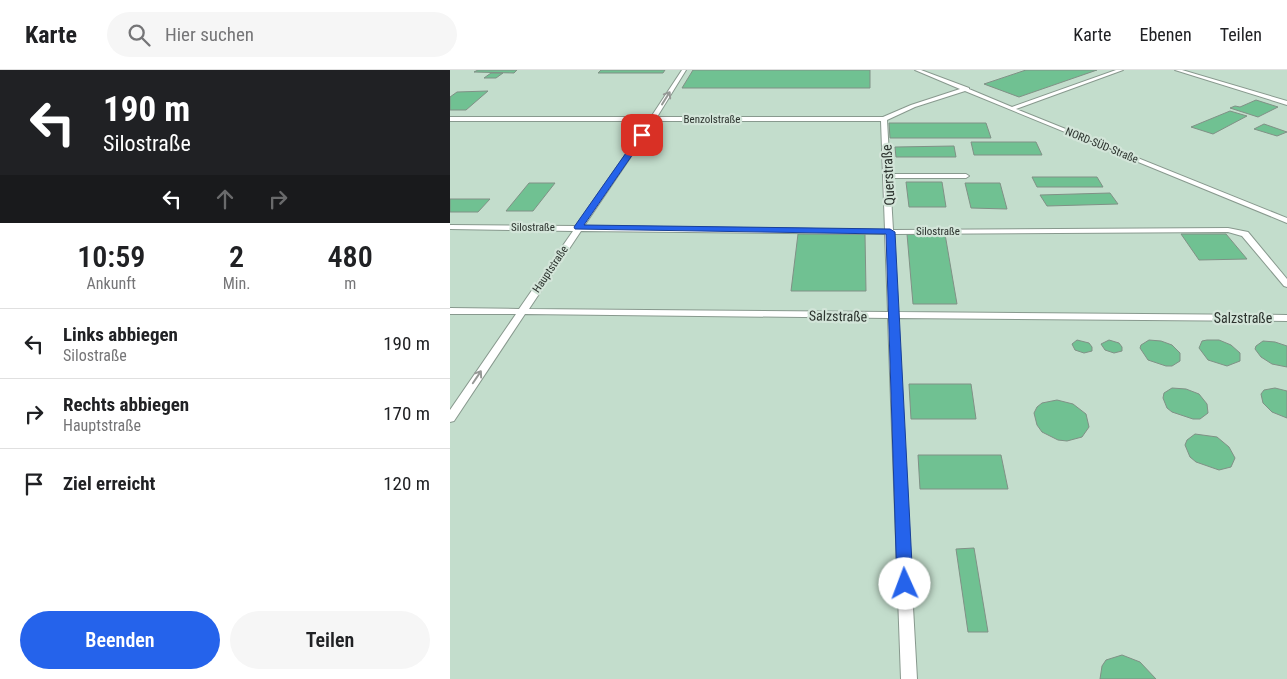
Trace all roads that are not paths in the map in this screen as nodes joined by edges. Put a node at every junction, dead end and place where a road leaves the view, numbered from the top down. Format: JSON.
{"nodes":[{"id":1,"x":684,"y":70,"type":"edge"},
{"id":2,"x":917,"y":70,"type":"edge"},
{"id":3,"x":1121,"y":70,"type":"edge"},
{"id":4,"x":1177,"y":70,"type":"edge"},
{"id":5,"x":967,"y":89,"type":"junction"},
{"id":6,"x":1287,"y":103,"type":"edge"},
{"id":7,"x":1013,"y":108,"type":"junction"},
{"id":8,"x":450,"y":119,"type":"edge"},
{"id":9,"x":653,"y":119,"type":"junction"},
{"id":10,"x":884,"y":119,"type":"junction"},
{"id":11,"x":888,"y":176,"type":"junction"},
{"id":12,"x":966,"y":176,"type":"dead end"},
{"id":13,"x":1287,"y":221,"type":"edge"},
{"id":14,"x":450,"y":227,"type":"edge"},
{"id":15,"x":578,"y":227,"type":"junction"},
{"id":16,"x":890,"y":232,"type":"junction"},
{"id":17,"x":1287,"y":284,"type":"edge"},
{"id":18,"x":450,"y":311,"type":"edge"},
{"id":19,"x":522,"y":311,"type":"junction"},
{"id":20,"x":894,"y":316,"type":"junction"},
{"id":21,"x":1287,"y":318,"type":"edge"},
{"id":22,"x":450,"y":418,"type":"edge"},
{"id":23,"x":909,"y":679,"type":"edge"}],
"edges":[{"from":9,"to":1,"type":"lane","name":"Hauptstraße","one_way":true},
{"from":2,"to":5,"type":"lane","name":"NORD-SÜD-Straße"},
{"from":3,"to":7,"type":"lane"},
{"from":4,"to":6,"type":"lane"},
{"from":5,"to":7,"type":"lane","name":"NORD-SÜD-Straße"},
{"from":5,"to":10,"type":"lane"},
{"from":7,"to":13,"type":"lane","name":"NORD-SÜD-Straße"},
{"from":8,"to":9,"type":"lane","name":"Benzolstraße"},
{"from":9,"to":10,"type":"lane","name":"Benzolstraße"},
{"from":9,"to":15,"type":"lane","name":"Hauptstraße"},
{"from":10,"to":11,"type":"lane","name":"Querstraße"},
{"from":11,"to":12,"type":"lane"},
{"from":11,"to":16,"type":"lane","name":"Querstraße"},
{"from":14,"to":15,"type":"lane","name":"Silostraße"},
{"from":15,"to":16,"type":"lane","name":"Silostraße"},
{"from":15,"to":19,"type":"lane","name":"Hauptstraße"},
{"from":16,"to":17,"type":"lane","name":"Silostraße"},
{"from":16,"to":20,"type":"lane","name":"Querstraße"},
{"from":18,"to":19,"type":"lane","name":"Salzstraße"},
{"from":19,"to":20,"type":"lane","name":"Salzstraße"},
{"from":22,"to":19,"type":"lane","name":"Hauptstraße","one_way":true},
{"from":20,"to":21,"type":"lane","name":"Salzstraße"},
{"from":20,"to":23,"type":"lane","name":"Querstraße"}]}
